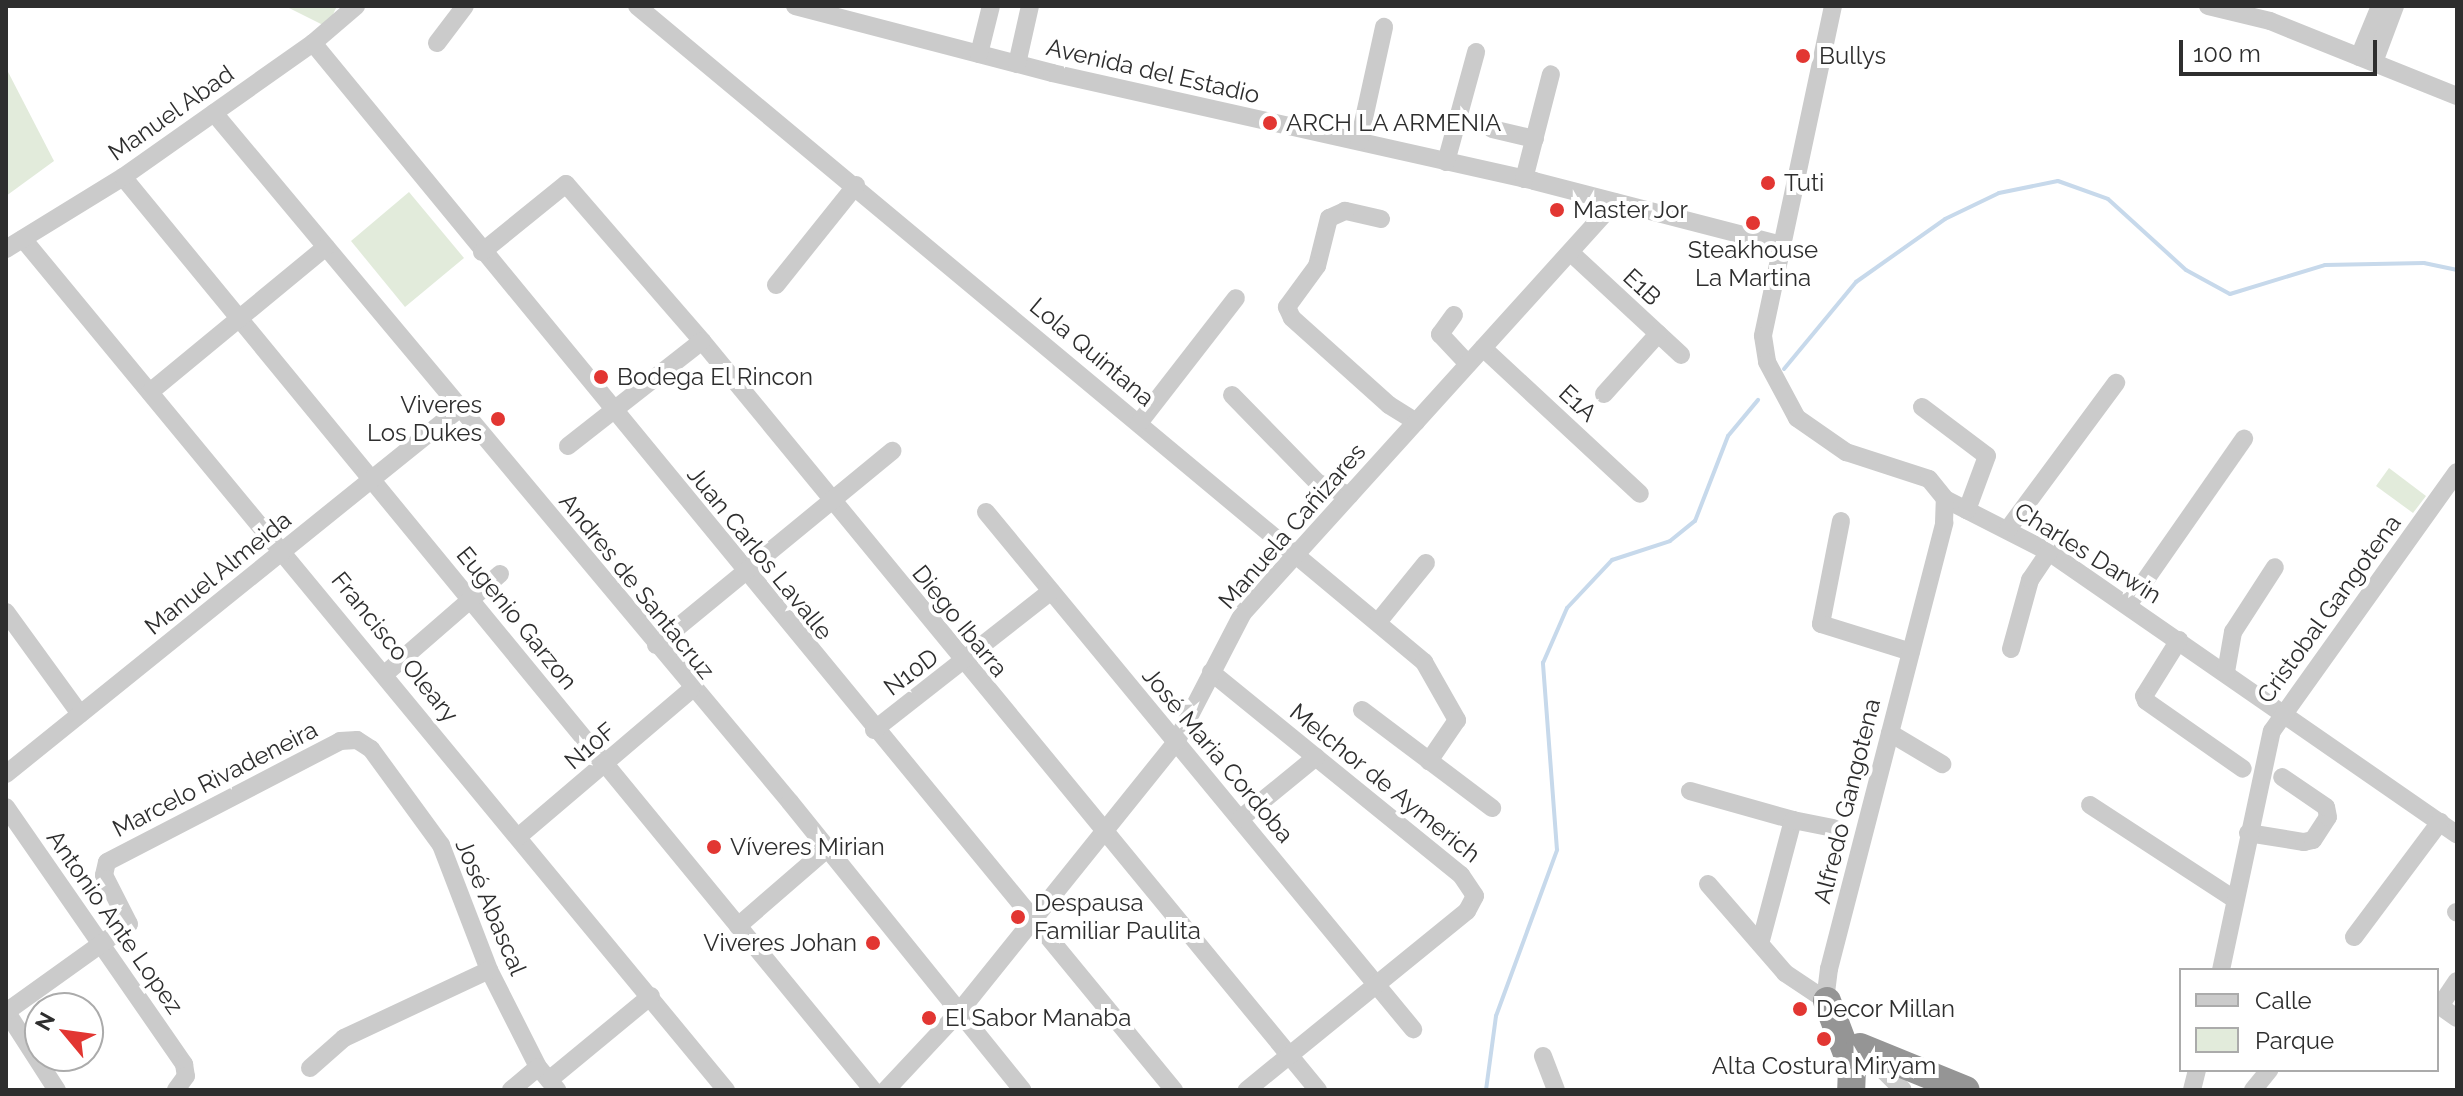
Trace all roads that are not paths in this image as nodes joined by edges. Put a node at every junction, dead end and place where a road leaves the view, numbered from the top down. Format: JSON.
{"nodes":[{"id":1,"x":356,"y":6,"type":"edge"},
{"id":2,"x":465,"y":6,"type":"edge"},
{"id":3,"x":637,"y":6,"type":"edge"},
{"id":4,"x":795,"y":6,"type":"edge"},
{"id":5,"x":991,"y":6,"type":"edge"},
{"id":6,"x":1030,"y":6,"type":"edge"},
{"id":7,"x":1833,"y":6,"type":"edge"},
{"id":8,"x":2208,"y":6,"type":"edge"},
{"id":9,"x":2380,"y":6,"type":"edge"},
{"id":10,"x":2395,"y":6,"type":"edge"},
{"id":11,"x":653,"y":12,"type":"edge"},
{"id":12,"x":1384,"y":27,"type":"dead end"},
{"id":13,"x":313,"y":43,"type":"junction"},
{"id":14,"x":437,"y":43,"type":"dead end"},
{"id":15,"x":1476,"y":52,"type":"dead end"},
{"id":16,"x":979,"y":54,"type":"junction"},
{"id":17,"x":2366,"y":59,"type":"junction"},
{"id":18,"x":1017,"y":64,"type":"junction"},
{"id":19,"x":1551,"y":74,"type":"dead end"},
{"id":20,"x":2457,"y":96,"type":"edge"},
{"id":21,"x":214,"y":113,"type":"junction"},
{"id":22,"x":1492,"y":129,"type":"dead end"},
{"id":23,"x":1535,"y":139,"type":"junction"},
{"id":24,"x":1359,"y":141,"type":"junction"},
{"id":25,"x":1446,"y":162,"type":"junction"},
{"id":26,"x":123,"y":177,"type":"junction"},
{"id":27,"x":1524,"y":179,"type":"junction"},
{"id":28,"x":856,"y":185,"type":"junction"},
{"id":29,"x":1615,"y":202,"type":"junction"},
{"id":30,"x":1381,"y":219,"type":"dead end"},
{"id":31,"x":23,"y":239,"type":"junction"},
{"id":32,"x":1782,"y":245,"type":"junction"},
{"id":33,"x":326,"y":247,"type":"junction"},
{"id":34,"x":6,"y":249,"type":"edge"},
{"id":35,"x":482,"y":252,"type":"junction"},
{"id":36,"x":1571,"y":253,"type":"junction"},
{"id":37,"x":776,"y":285,"type":"dead end"},
{"id":38,"x":1236,"y":298,"type":"dead end"},
{"id":39,"x":1454,"y":315,"type":"dead end"},
{"id":40,"x":239,"y":317,"type":"junction"},
{"id":41,"x":1658,"y":334,"type":"junction"},
{"id":42,"x":702,"y":341,"type":"junction"},
{"id":43,"x":1483,"y":348,"type":"junction"},
{"id":44,"x":1681,"y":355,"type":"dead end"},
{"id":45,"x":1468,"y":364,"type":"junction"},
{"id":46,"x":2116,"y":383,"type":"dead end"},
{"id":47,"x":150,"y":392,"type":"junction"},
{"id":48,"x":1604,"y":394,"type":"dead end"},
{"id":49,"x":1232,"y":395,"type":"dead end"},
{"id":50,"x":1922,"y":407,"type":"dead end"},
{"id":51,"x":460,"y":408,"type":"junction"},
{"id":52,"x":614,"y":410,"type":"junction"},
{"id":53,"x":1416,"y":422,"type":"junction"},
{"id":54,"x":1139,"y":423,"type":"junction"},
{"id":55,"x":2244,"y":439,"type":"dead end"},
{"id":56,"x":568,"y":446,"type":"dead end"},
{"id":57,"x":892,"y":451,"type":"dead end"},
{"id":58,"x":2457,"y":472,"type":"edge"},
{"id":59,"x":373,"y":479,"type":"junction"},
{"id":60,"x":1640,"y":494,"type":"dead end"},
{"id":61,"x":1350,"y":495,"type":"junction"},
{"id":62,"x":1945,"y":499,"type":"junction"},
{"id":63,"x":831,"y":501,"type":"junction"},
{"id":64,"x":1967,"y":510,"type":"junction"},
{"id":65,"x":986,"y":512,"type":"dead end"},
{"id":66,"x":1841,"y":521,"type":"dead end"},
{"id":67,"x":2008,"y":529,"type":"junction"},
{"id":68,"x":284,"y":550,"type":"junction"},
{"id":69,"x":2049,"y":552,"type":"junction"},
{"id":70,"x":1298,"y":553,"type":"junction"},
{"id":71,"x":1426,"y":563,"type":"dead end"},
{"id":72,"x":2275,"y":567,"type":"dead end"},
{"id":73,"x":745,"y":572,"type":"junction"},
{"id":74,"x":500,"y":574,"type":"dead end"},
{"id":75,"x":1051,"y":591,"type":"junction"},
{"id":76,"x":473,"y":601,"type":"junction"},
{"id":77,"x":2128,"y":605,"type":"junction"},
{"id":78,"x":6,"y":612,"type":"edge"},
{"id":79,"x":1378,"y":622,"type":"junction"},
{"id":80,"x":2179,"y":640,"type":"junction"},
{"id":81,"x":656,"y":645,"type":"junction"},
{"id":82,"x":2011,"y":649,"type":"dead end"},
{"id":83,"x":1911,"y":652,"type":"junction"},
{"id":84,"x":963,"y":663,"type":"junction"},
{"id":85,"x":1211,"y":672,"type":"junction"},
{"id":86,"x":2226,"y":672,"type":"junction"},
{"id":87,"x":386,"y":673,"type":"junction"},
{"id":88,"x":691,"y":690,"type":"junction"},
{"id":89,"x":1362,"y":710,"type":"dead end"},
{"id":90,"x":2284,"y":711,"type":"junction"},
{"id":91,"x":80,"y":714,"type":"junction"},
{"id":92,"x":874,"y":730,"type":"junction"},
{"id":93,"x":1890,"y":733,"type":"junction"},
{"id":94,"x":1176,"y":742,"type":"junction"},
{"id":95,"x":371,"y":749,"type":"joint"},
{"id":96,"x":1316,"y":757,"type":"junction"},
{"id":97,"x":1429,"y":761,"type":"junction"},
{"id":98,"x":1942,"y":764,"type":"dead end"},
{"id":99,"x":605,"y":766,"type":"junction"},
{"id":100,"x":2243,"y":769,"type":"dead end"},
{"id":101,"x":6,"y":774,"type":"edge"},
{"id":102,"x":2282,"y":777,"type":"dead end"},
{"id":103,"x":1690,"y":791,"type":"dead end"},
{"id":104,"x":2090,"y":805,"type":"dead end"},
{"id":105,"x":6,"y":807,"type":"edge"},
{"id":106,"x":1492,"y":808,"type":"dead end"},
{"id":107,"x":1240,"y":819,"type":"junction"},
{"id":108,"x":1793,"y":820,"type":"junction"},
{"id":109,"x":2440,"y":822,"type":"junction"},
{"id":110,"x":1106,"y":828,"type":"junction"},
{"id":111,"x":1833,"y":828,"type":"dead end"},
{"id":112,"x":2248,"y":833,"type":"junction"},
{"id":113,"x":2457,"y":834,"type":"edge"},
{"id":114,"x":518,"y":837,"type":"junction"},
{"id":115,"x":827,"y":849,"type":"junction"},
{"id":116,"x":1708,"y":884,"type":"dead end"},
{"id":117,"x":2234,"y":899,"type":"junction"},
{"id":118,"x":1034,"y":919,"type":"junction"},
{"id":119,"x":738,"y":926,"type":"junction"},
{"id":120,"x":2354,"y":937,"type":"dead end"},
{"id":121,"x":1760,"y":944,"type":"junction"},
{"id":122,"x":102,"y":945,"type":"junction"},
{"id":123,"x":2226,"y":968,"type":"edge"},
{"id":124,"x":489,"y":970,"type":"junction"},
{"id":125,"x":2457,"y":981,"type":"edge"},
{"id":126,"x":1378,"y":985,"type":"junction"},
{"id":127,"x":651,"y":996,"type":"junction"},
{"id":128,"x":1827,"y":1001,"type":"junction"},
{"id":129,"x":2439,"y":1004,"type":"edge"},
{"id":130,"x":2439,"y":1006,"type":"edge"},
{"id":131,"x":6,"y":1012,"type":"edge"},
{"id":132,"x":959,"y":1012,"type":"junction"},
{"id":133,"x":2457,"y":1018,"type":"edge"},
{"id":134,"x":1413,"y":1029,"type":"dead end"},
{"id":135,"x":1860,"y":1047,"type":"junction"},
{"id":136,"x":1289,"y":1055,"type":"junction"},
{"id":137,"x":1543,"y":1056,"type":"dead end"},
{"id":138,"x":310,"y":1068,"type":"dead end"},
{"id":139,"x":548,"y":1079,"type":"edge"},
{"id":140,"x":57,"y":1090,"type":"edge"},
{"id":141,"x":176,"y":1090,"type":"edge"},
{"id":142,"x":511,"y":1090,"type":"edge"},
{"id":143,"x":726,"y":1090,"type":"edge"},
{"id":144,"x":873,"y":1090,"type":"edge"},
{"id":145,"x":886,"y":1090,"type":"edge"},
{"id":146,"x":1022,"y":1090,"type":"edge"},
{"id":147,"x":1174,"y":1090,"type":"edge"},
{"id":148,"x":1247,"y":1090,"type":"edge"},
{"id":149,"x":1318,"y":1090,"type":"edge"},
{"id":150,"x":1556,"y":1090,"type":"edge"},
{"id":151,"x":1851,"y":1090,"type":"edge"},
{"id":152,"x":1903,"y":1090,"type":"edge"},
{"id":153,"x":1966,"y":1090,"type":"edge"}],
"edges":[{"from":1,"to":13,"type":"street","name":"Manuel Abad"},
{"from":2,"to":14,"type":"street"},
{"from":3,"to":11,"type":"street","name":"Lola Quintana"},
{"from":4,"to":16,"type":"street","name":"Avenida del Estadio"},
{"from":5,"to":16,"type":"street"},
{"from":6,"to":18,"type":"street"},
{"from":7,"to":32,"type":"street","name":"Charles Darwin"},
{"from":8,"to":17,"type":"street"},
{"from":9,"to":17,"type":"street"},
{"from":10,"to":17,"type":"street"},
{"from":11,"to":28,"type":"street","name":"Lola Quintana"},
{"from":12,"to":24,"type":"street"},
{"from":13,"to":21,"type":"street","name":"Manuel Abad"},
{"from":13,"to":35,"type":"street","name":"Juan Carlos Lavalle"},
{"from":15,"to":25,"type":"street"},
{"from":16,"to":18,"type":"street","name":"Avenida del Estadio"},
{"from":17,"to":20,"type":"street"},
{"from":18,"to":24,"type":"street","name":"Avenida del Estadio"},
{"from":19,"to":23,"type":"street"},
{"from":21,"to":26,"type":"street","name":"Manuel Abad"},
{"from":21,"to":33,"type":"street","name":"Andres de Santacruz"},
{"from":22,"to":23,"type":"street"},
{"from":23,"to":27,"type":"street"},
{"from":24,"to":25,"type":"street","name":"Avenida del Estadio"},
{"from":25,"to":27,"type":"street","name":"Avenida del Estadio"},
{"from":26,"to":31,"type":"street","name":"Manuel Abad"},
{"from":26,"to":40,"type":"street","name":"Eugenio Garzon"},
{"from":27,"to":29,"type":"street","name":"Avenida del Estadio"},
{"from":28,"to":37,"type":"street"},
{"from":28,"to":54,"type":"street","name":"Lola Quintana"},
{"from":29,"to":32,"type":"street","name":"Avenida del Estadio"},
{"from":29,"to":36,"type":"street","name":"Manuela Cañizares"},
{"from":30,"to":53,"type":"street"},
{"from":31,"to":34,"type":"street","name":"Manuel Abad"},
{"from":31,"to":47,"type":"street","name":"Francisco Oleary"},
{"from":32,"to":62,"type":"street","name":"Charles Darwin"},
{"from":33,"to":40,"type":"street"},
{"from":33,"to":51,"type":"street","name":"Andres de Santacruz"},
{"from":35,"to":42,"type":"street","name":"Diego Ibarra"},
{"from":35,"to":52,"type":"street","name":"Juan Carlos Lavalle"},
{"from":36,"to":41,"type":"street","name":"E1B"},
{"from":36,"to":43,"type":"street","name":"Manuela Cañizares"},
{"from":38,"to":54,"type":"street"},
{"from":39,"to":45,"type":"street"},
{"from":40,"to":47,"type":"street"},
{"from":40,"to":59,"type":"street","name":"Eugenio Garzon"},
{"from":41,"to":44,"type":"street","name":"E1B"},
{"from":41,"to":48,"type":"street"},
{"from":42,"to":52,"type":"street"},
{"from":42,"to":63,"type":"street","name":"Diego Ibarra"},
{"from":43,"to":45,"type":"street","name":"Manuela Cañizares"},
{"from":43,"to":60,"type":"street","name":"E1A"},
{"from":45,"to":53,"type":"street","name":"Manuela Cañizares"},
{"from":46,"to":67,"type":"street"},
{"from":47,"to":68,"type":"street","name":"Francisco Oleary"},
{"from":49,"to":61,"type":"street"},
{"from":50,"to":64,"type":"street"},
{"from":51,"to":59,"type":"street","name":"Manuel Almeida"},
{"from":51,"to":81,"type":"street","name":"Andres de Santacruz"},
{"from":52,"to":56,"type":"street"},
{"from":52,"to":73,"type":"street","name":"Juan Carlos Lavalle"},
{"from":53,"to":61,"type":"street","name":"Manuela Cañizares"},
{"from":54,"to":70,"type":"street","name":"Lola Quintana"},
{"from":55,"to":77,"type":"street"},
{"from":57,"to":63,"type":"street"},
{"from":58,"to":90,"type":"street","name":"Cristobal Gangotena"},
{"from":59,"to":68,"type":"street","name":"Manuel Almeida"},
{"from":59,"to":76,"type":"street","name":"Eugenio Garzon"},
{"from":61,"to":70,"type":"street","name":"Manuela Cañizares"},
{"from":62,"to":64,"type":"street","name":"Charles Darwin"},
{"from":62,"to":83,"type":"street","name":"Alfredo Gangotena"},
{"from":63,"to":73,"type":"street"},
{"from":63,"to":84,"type":"street","name":"Diego Ibarra"},
{"from":64,"to":67,"type":"street","name":"Charles Darwin"},
{"from":65,"to":75,"type":"street","name":"José Maria Cordoba"},
{"from":66,"to":83,"type":"street"},
{"from":67,"to":69,"type":"street","name":"Charles Darwin"},
{"from":68,"to":87,"type":"street","name":"Francisco Oleary"},
{"from":68,"to":91,"type":"street","name":"Manuel Almeida"},
{"from":69,"to":77,"type":"street","name":"Charles Darwin"},
{"from":69,"to":82,"type":"street"},
{"from":70,"to":79,"type":"street","name":"Lola Quintana"},
{"from":70,"to":85,"type":"street","name":"Manuela Cañizares"},
{"from":71,"to":79,"type":"street"},
{"from":72,"to":86,"type":"street"},
{"from":73,"to":81,"type":"street"},
{"from":73,"to":92,"type":"street","name":"Juan Carlos Lavalle"},
{"from":74,"to":76,"type":"street"},
{"from":75,"to":84,"type":"street","name":"N10D"},
{"from":75,"to":94,"type":"street","name":"José Maria Cordoba"},
{"from":76,"to":87,"type":"street"},
{"from":76,"to":99,"type":"street","name":"Eugenio Garzon"},
{"from":77,"to":80,"type":"street","name":"Charles Darwin"},
{"from":78,"to":91,"type":"street"},
{"from":79,"to":97,"type":"street","name":"Lola Quintana"},
{"from":80,"to":86,"type":"street","name":"Charles Darwin"},
{"from":80,"to":100,"type":"street"},
{"from":81,"to":88,"type":"street","name":"Andres de Santacruz"},
{"from":83,"to":93,"type":"street","name":"Alfredo Gangotena"},
{"from":84,"to":92,"type":"street","name":"N10D"},
{"from":84,"to":110,"type":"street","name":"Diego Ibarra"},
{"from":85,"to":94,"type":"street","name":"Manuela Cañizares"},
{"from":85,"to":96,"type":"street","name":"Melchor de Aymerich"},
{"from":86,"to":90,"type":"street","name":"Charles Darwin"},
{"from":87,"to":114,"type":"street","name":"Francisco Oleary"},
{"from":88,"to":99,"type":"street","name":"N10F"},
{"from":88,"to":115,"type":"street","name":"Andres de Santacruz"},
{"from":89,"to":97,"type":"street"},
{"from":90,"to":109,"type":"street","name":"Charles Darwin"},
{"from":90,"to":112,"type":"street","name":"Cristobal Gangotena"},
{"from":91,"to":101,"type":"street","name":"Manuel Almeida"},
{"from":92,"to":118,"type":"street","name":"Juan Carlos Lavalle"},
{"from":93,"to":98,"type":"street"},
{"from":93,"to":128,"type":"street","name":"Alfredo Gangotena"},
{"from":94,"to":107,"type":"street","name":"José Maria Cordoba"},
{"from":94,"to":110,"type":"street","name":"Manuela Cañizares"},
{"from":95,"to":122,"type":"street","name":"Marcelo Rivadeneira"},
{"from":95,"to":124,"type":"street","name":"José Abascal"},
{"from":96,"to":107,"type":"street"},
{"from":96,"to":126,"type":"street","name":"Melchor de Aymerich"},
{"from":97,"to":106,"type":"street"},
{"from":99,"to":114,"type":"street","name":"N10F"},
{"from":99,"to":119,"type":"street","name":"Eugenio Garzon"},
{"from":102,"to":112,"type":"street"},
{"from":103,"to":108,"type":"street"},
{"from":104,"to":117,"type":"street"},
{"from":105,"to":122,"type":"street","name":"Antonio Ante Lopez"},
{"from":107,"to":126,"type":"street","name":"José Maria Cordoba"},
{"from":108,"to":111,"type":"street"},
{"from":108,"to":121,"type":"street"},
{"from":109,"to":113,"type":"street","name":"Charles Darwin"},
{"from":109,"to":120,"type":"street"},
{"from":110,"to":118,"type":"street","name":"Manuela Cañizares"},
{"from":110,"to":136,"type":"street","name":"Diego Ibarra"},
{"from":112,"to":117,"type":"street","name":"Cristobal Gangotena"},
{"from":114,"to":127,"type":"street","name":"Francisco Oleary"},
{"from":115,"to":119,"type":"street"},
{"from":115,"to":132,"type":"street","name":"Andres de Santacruz"},
{"from":116,"to":121,"type":"street"},
{"from":117,"to":123,"type":"street","name":"Cristobal Gangotena"},
{"from":118,"to":132,"type":"street","name":"Manuela Cañizares"},
{"from":118,"to":147,"type":"street","name":"Juan Carlos Lavalle"},
{"from":119,"to":144,"type":"street","name":"Eugenio Garzon"},
{"from":121,"to":128,"type":"street"},
{"from":122,"to":131,"type":"street","name":"Marcelo Rivadeneira"},
{"from":122,"to":141,"type":"street","name":"Antonio Ante Lopez"},
{"from":124,"to":138,"type":"street"},
{"from":124,"to":139,"type":"street","name":"José Abascal"},
{"from":125,"to":129,"type":"street"},
{"from":126,"to":134,"type":"street","name":"José Maria Cordoba"},
{"from":126,"to":136,"type":"street","name":"Melchor de Aymerich"},
{"from":127,"to":139,"type":"street"},
{"from":127,"to":143,"type":"street","name":"Francisco Oleary"},
{"from":128,"to":135,"type":"street"},
{"from":128,"to":151,"type":"highway"},
{"from":130,"to":133,"type":"street"},
{"from":131,"to":140,"type":"street"},
{"from":132,"to":145,"type":"street","name":"Manuela Cañizares"},
{"from":132,"to":146,"type":"street","name":"Andres de Santacruz"},
{"from":135,"to":152,"type":"street"},
{"from":135,"to":153,"type":"highway"},
{"from":136,"to":148,"type":"street","name":"Melchor de Aymerich"},
{"from":136,"to":149,"type":"street","name":"Diego Ibarra"},
{"from":137,"to":150,"type":"street"},
{"from":139,"to":142,"type":"street"}]}
